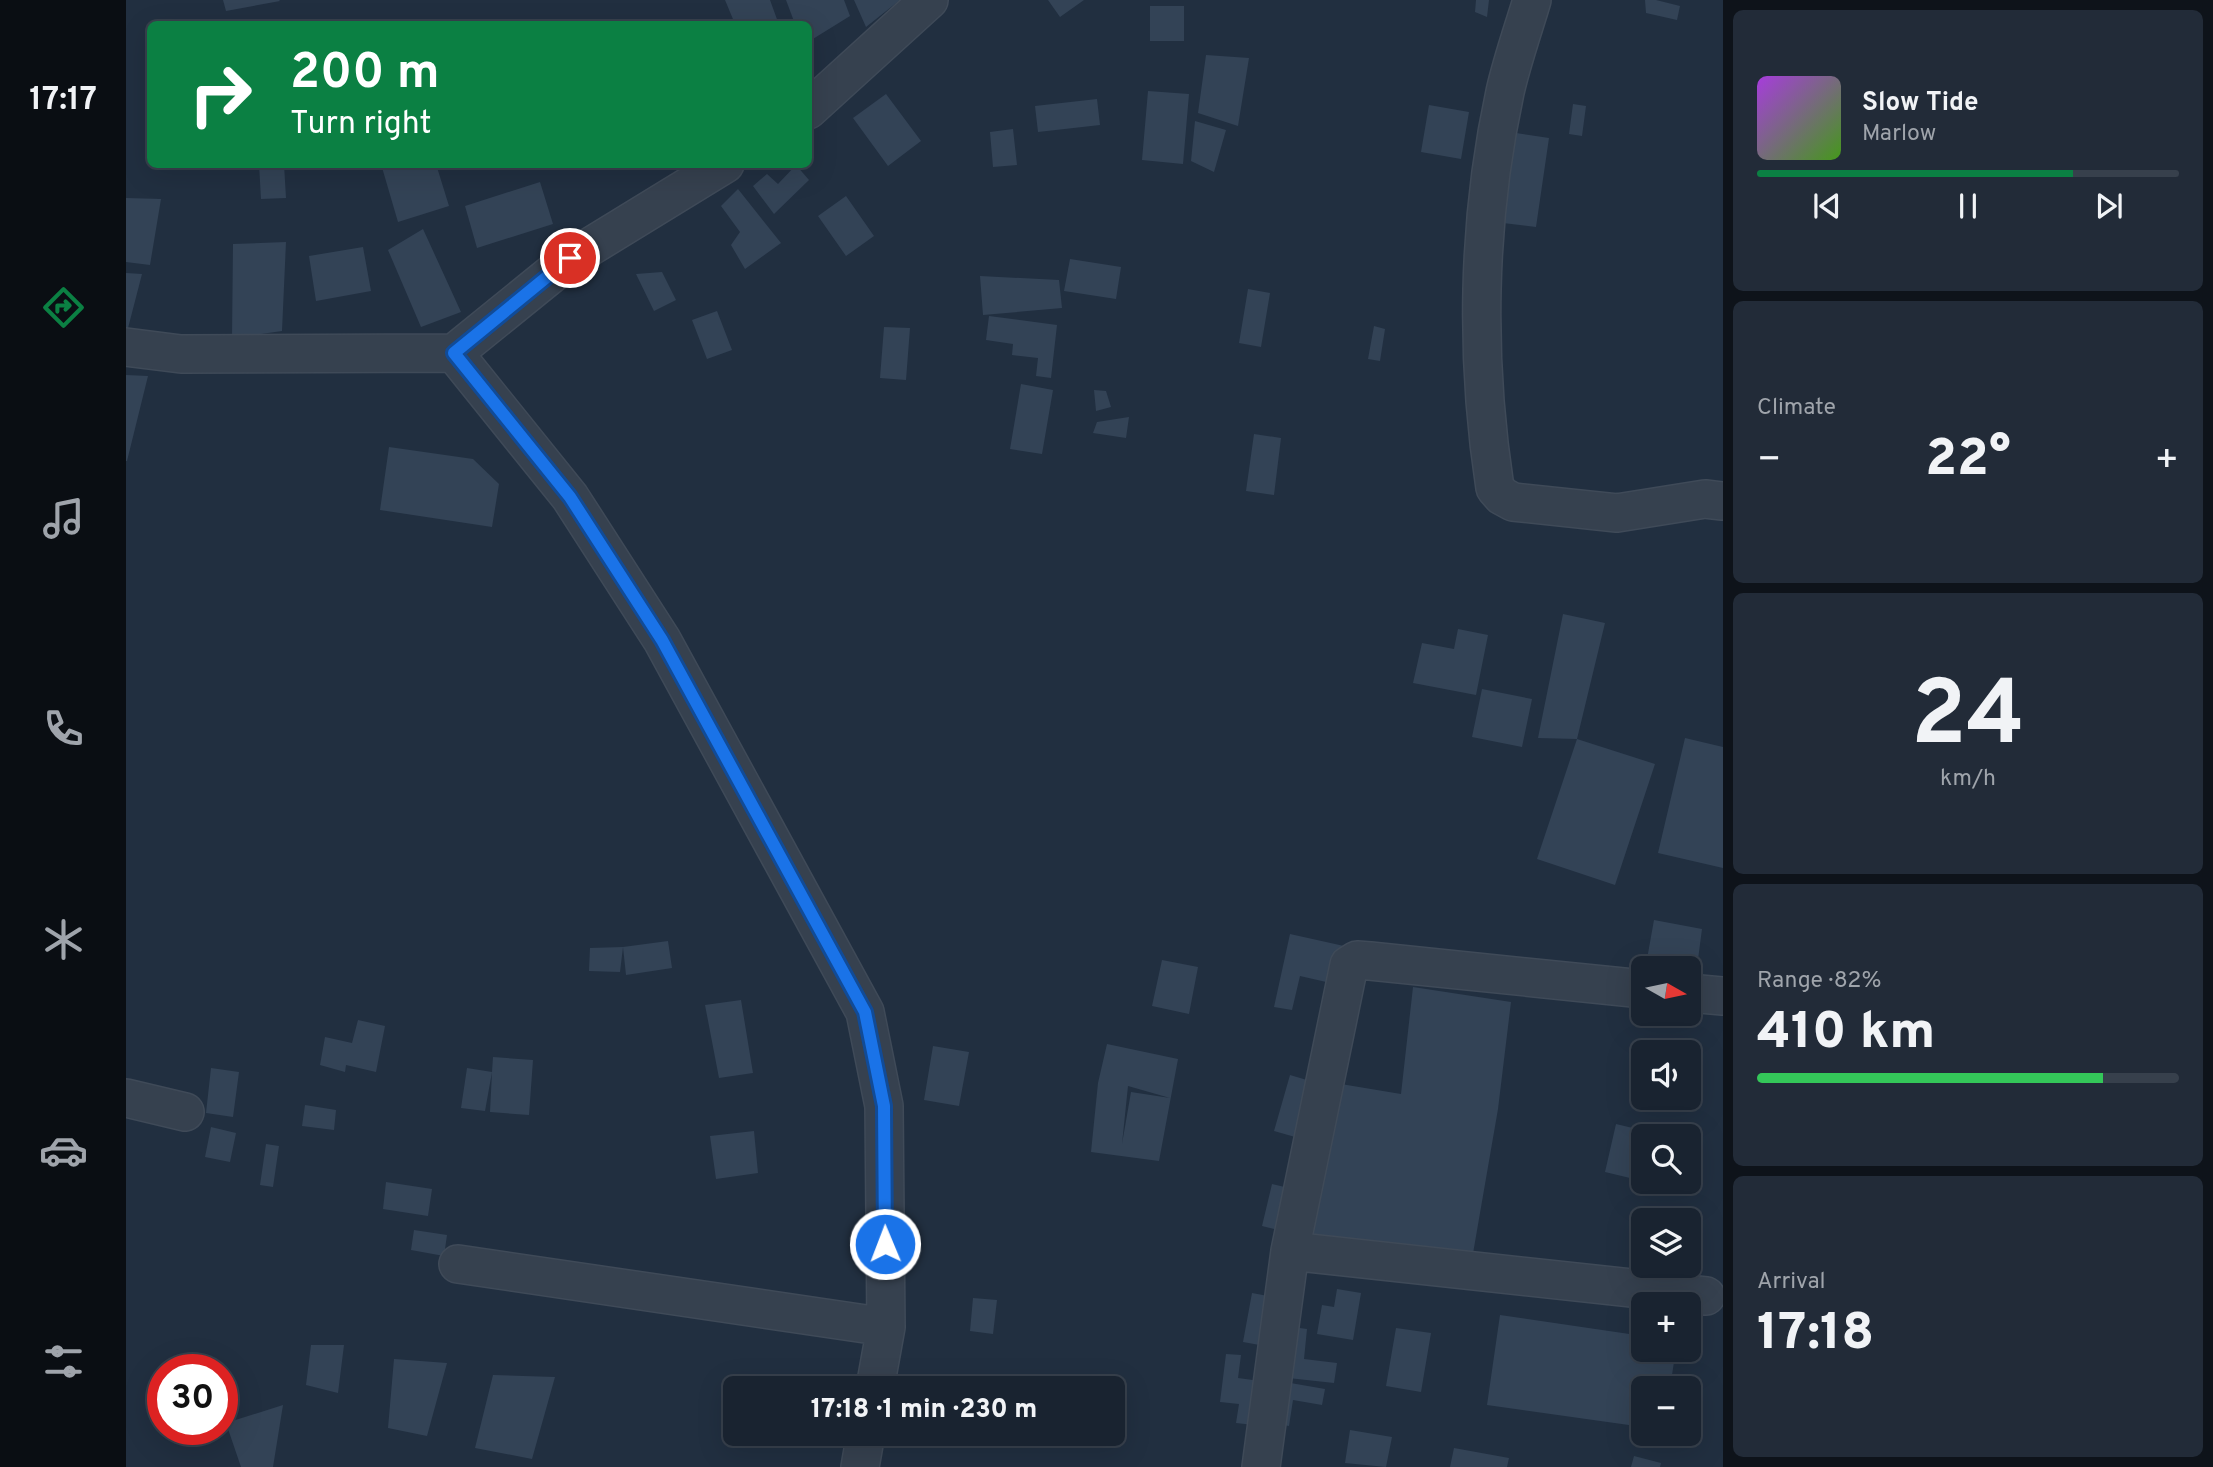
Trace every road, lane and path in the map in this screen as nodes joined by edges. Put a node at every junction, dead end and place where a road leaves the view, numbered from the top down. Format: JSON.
{"nodes":[{"id":1,"x":929,"y":0,"type":"edge"},
{"id":2,"x":1532,"y":0,"type":"edge"},
{"id":3,"x":812,"y":106,"type":"edge"},
{"id":4,"x":718,"y":168,"type":"edge"},
{"id":5,"x":126,"y":347,"type":"edge"},
{"id":6,"x":454,"y":353,"type":"junction"},
{"id":7,"x":1723,"y":500,"type":"edge"},
{"id":8,"x":1631,"y":988,"type":"edge"},
{"id":9,"x":1701,"y":994,"type":"edge"},
{"id":10,"x":1723,"y":996,"type":"edge"},
{"id":11,"x":126,"y":1098,"type":"edge"},
{"id":12,"x":185,"y":1112,"type":"dead end"},
{"id":13,"x":1290,"y":1251,"type":"junction"},
{"id":14,"x":458,"y":1264,"type":"dead end"},
{"id":15,"x":1706,"y":1296,"type":"dead end"},
{"id":16,"x":886,"y":1327,"type":"junction"},
{"id":17,"x":877,"y":1376,"type":"edge"},
{"id":18,"x":864,"y":1446,"type":"edge"},
{"id":19,"x":860,"y":1467,"type":"edge"},
{"id":20,"x":1261,"y":1467,"type":"edge"}],
"edges":[{"from":1,"to":3,"type":"street"},
{"from":2,"to":7,"type":"street"},
{"from":4,"to":6,"type":"street"},
{"from":5,"to":6,"type":"street"},
{"from":6,"to":16,"type":"street"},
{"from":8,"to":13,"type":"street"},
{"from":9,"to":10,"type":"street"},
{"from":11,"to":12,"type":"street"},
{"from":13,"to":15,"type":"street"},
{"from":13,"to":20,"type":"street"},
{"from":14,"to":16,"type":"street"},
{"from":16,"to":17,"type":"street"},
{"from":18,"to":19,"type":"street"}]}
